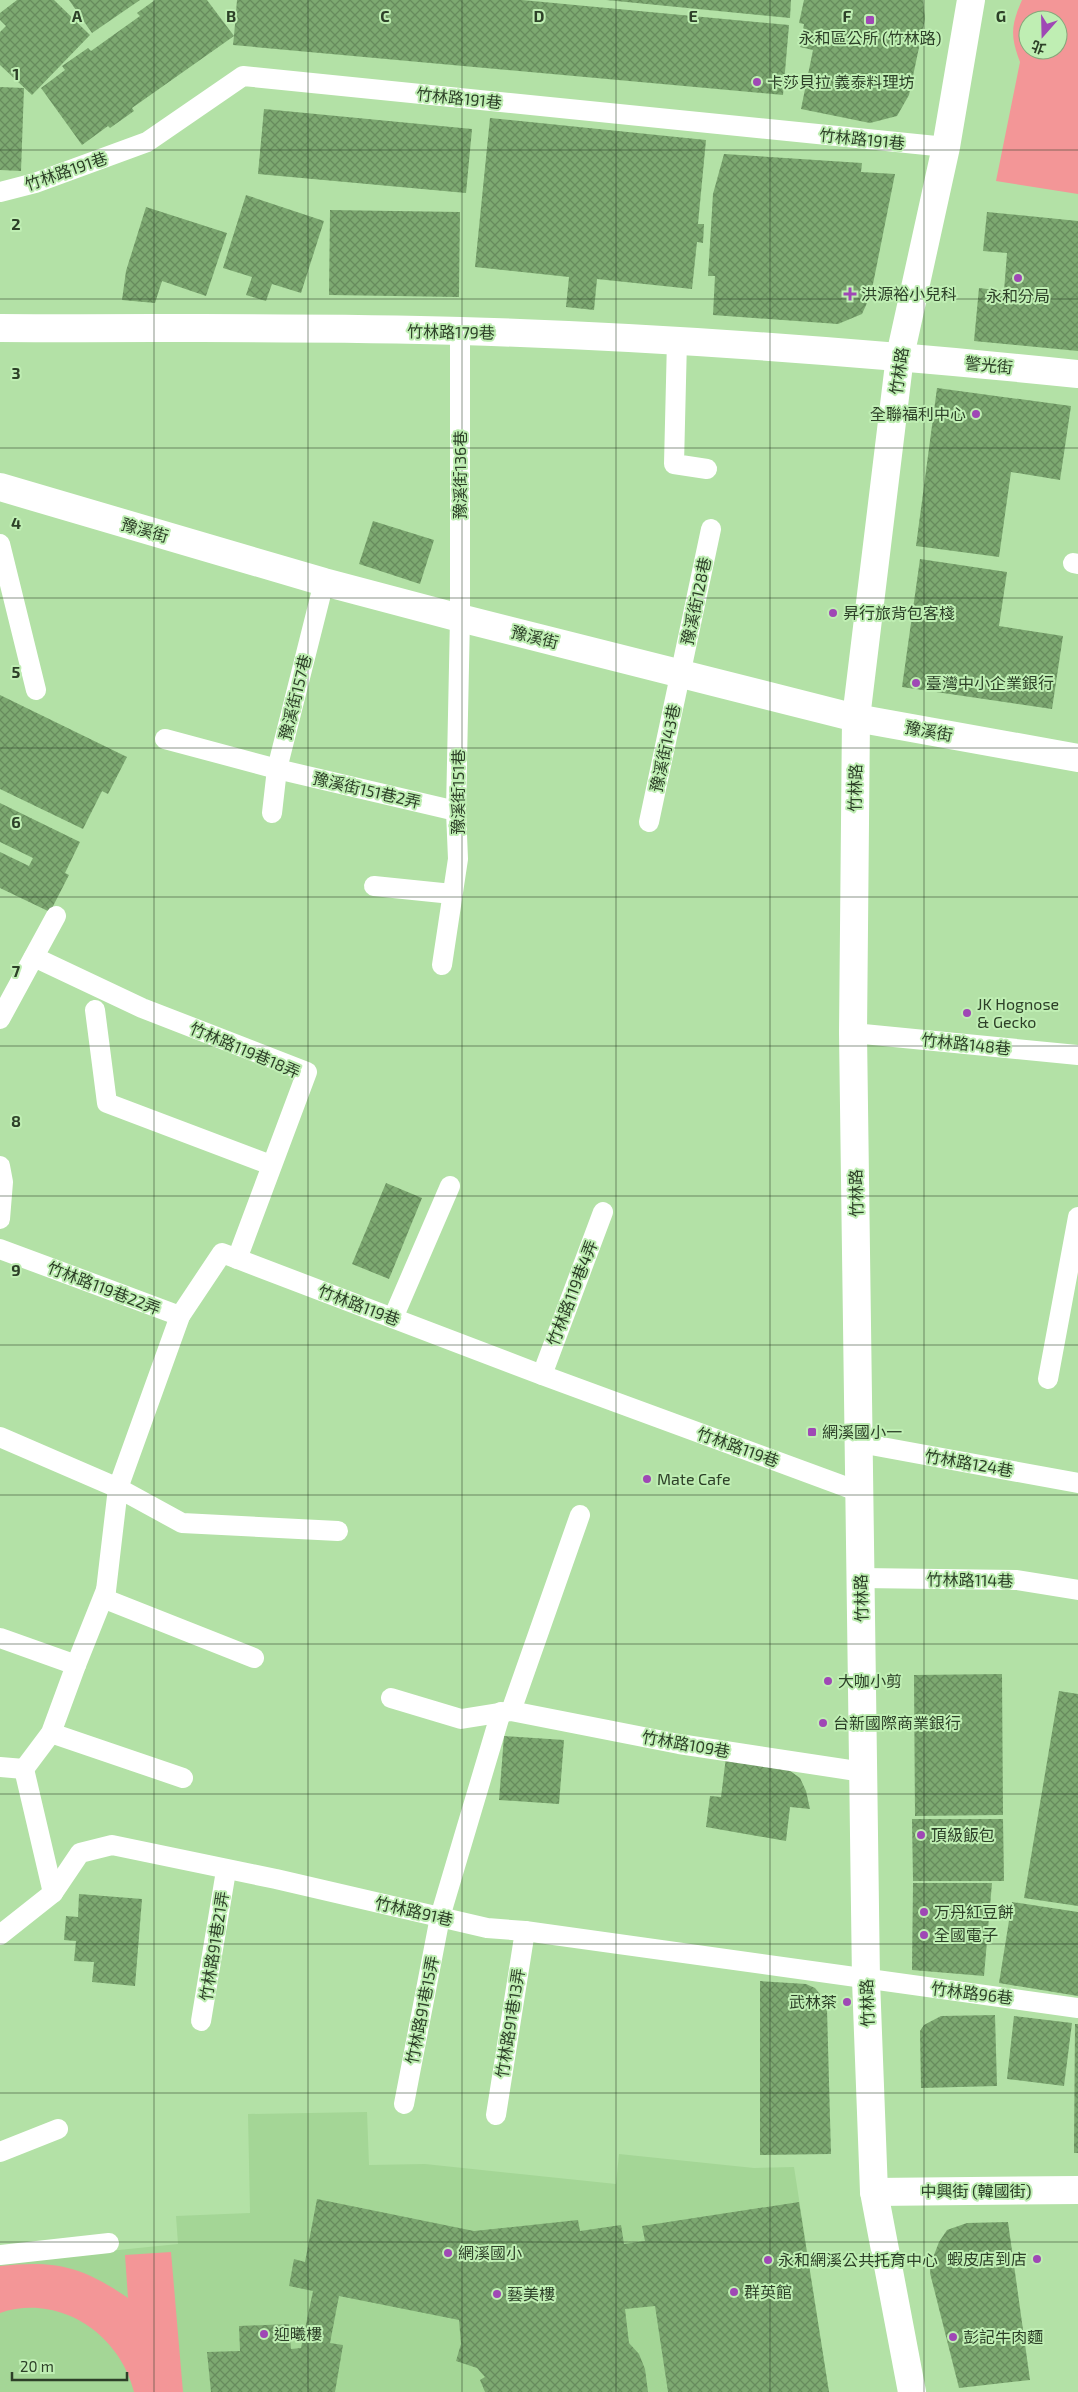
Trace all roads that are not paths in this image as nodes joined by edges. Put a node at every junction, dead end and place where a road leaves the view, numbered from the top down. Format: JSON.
{"nodes":[{"id":1,"x":971,"y":0,"type":"edge"},
{"id":2,"x":946,"y":147,"type":"junction"},
{"id":3,"x":0,"y":192,"type":"edge"},
{"id":4,"x":0,"y":328,"type":"edge"},
{"id":5,"x":460,"y":331,"type":"junction"},
{"id":6,"x":678,"y":340,"type":"junction"},
{"id":7,"x":900,"y":356,"type":"junction"},
{"id":8,"x":1078,"y":374,"type":"edge"},
{"id":9,"x":707,"y":469,"type":"dead end"},
{"id":10,"x":0,"y":487,"type":"edge"},
{"id":11,"x":711,"y":529,"type":"dead end"},
{"id":12,"x":0,"y":544,"type":"edge"},
{"id":13,"x":324,"y":582,"type":"junction"},
{"id":14,"x":460,"y":618,"type":"junction"},
{"id":15,"x":681,"y":674,"type":"junction"},
{"id":16,"x":36,"y":690,"type":"dead end"},
{"id":17,"x":856,"y":718,"type":"junction"},
{"id":18,"x":165,"y":739,"type":"dead end"},
{"id":19,"x":1078,"y":758,"type":"edge"},
{"id":20,"x":277,"y":769,"type":"junction"},
{"id":21,"x":456,"y":811,"type":"junction"},
{"id":22,"x":272,"y":814,"type":"dead end"},
{"id":23,"x":649,"y":822,"type":"dead end"},
{"id":24,"x":374,"y":886,"type":"dead end"},
{"id":25,"x":452,"y":894,"type":"junction"},
{"id":26,"x":56,"y":916,"type":"dead end"},
{"id":27,"x":34,"y":957,"type":"junction"},
{"id":28,"x":442,"y":964,"type":"dead end"},
{"id":29,"x":95,"y":1010,"type":"dead end"},
{"id":30,"x":0,"y":1019,"type":"edge"},
{"id":31,"x":853,"y":1032,"type":"junction"},
{"id":32,"x":1078,"y":1055,"type":"edge"},
{"id":33,"x":271,"y":1165,"type":"junction"},
{"id":34,"x":0,"y":1166,"type":"edge"},
{"id":35,"x":450,"y":1186,"type":"dead end"},
{"id":36,"x":603,"y":1212,"type":"dead end"},
{"id":37,"x":1078,"y":1217,"type":"edge"},
{"id":38,"x":0,"y":1219,"type":"edge"},
{"id":39,"x":0,"y":1249,"type":"edge"},
{"id":40,"x":237,"y":1259,"type":"junction"},
{"id":41,"x":180,"y":1316,"type":"junction"},
{"id":42,"x":393,"y":1318,"type":"junction"},
{"id":43,"x":542,"y":1375,"type":"junction"},
{"id":44,"x":1048,"y":1378,"type":"dead end"},
{"id":45,"x":0,"y":1437,"type":"edge"},
{"id":46,"x":860,"y":1444,"type":"junction"},
{"id":47,"x":1078,"y":1483,"type":"edge"},
{"id":48,"x":118,"y":1488,"type":"junction"},
{"id":49,"x":860,"y":1492,"type":"junction"},
{"id":50,"x":580,"y":1515,"type":"dead end"},
{"id":51,"x":338,"y":1531,"type":"dead end"},
{"id":52,"x":861,"y":1578,"type":"junction"},
{"id":53,"x":106,"y":1590,"type":"junction"},
{"id":54,"x":1078,"y":1590,"type":"edge"},
{"id":55,"x":0,"y":1638,"type":"edge"},
{"id":56,"x":254,"y":1658,"type":"dead end"},
{"id":57,"x":76,"y":1665,"type":"junction"},
{"id":58,"x":392,"y":1698,"type":"dead end"},
{"id":59,"x":506,"y":1712,"type":"junction"},
{"id":60,"x":51,"y":1733,"type":"junction"},
{"id":61,"x":0,"y":1767,"type":"edge"},
{"id":62,"x":24,"y":1769,"type":"junction"},
{"id":63,"x":863,"y":1772,"type":"junction"},
{"id":64,"x":183,"y":1778,"type":"dead end"},
{"id":65,"x":226,"y":1871,"type":"junction"},
{"id":66,"x":53,"y":1893,"type":"junction"},
{"id":67,"x":440,"y":1917,"type":"junction"},
{"id":68,"x":525,"y":1931,"type":"junction"},
{"id":69,"x":0,"y":1935,"type":"edge"},
{"id":70,"x":866,"y":1980,"type":"junction"},
{"id":71,"x":1078,"y":2008,"type":"edge"},
{"id":72,"x":201,"y":2021,"type":"dead end"},
{"id":73,"x":404,"y":2104,"type":"dead end"},
{"id":74,"x":496,"y":2115,"type":"dead end"},
{"id":75,"x":58,"y":2129,"type":"dead end"},
{"id":76,"x":0,"y":2152,"type":"edge"},
{"id":77,"x":1078,"y":2190,"type":"edge"},
{"id":78,"x":874,"y":2192,"type":"junction"},
{"id":79,"x":109,"y":2243,"type":"dead end"},
{"id":80,"x":0,"y":2255,"type":"edge"},
{"id":81,"x":912,"y":2392,"type":"edge"}],
"edges":[{"from":1,"to":2,"type":"street","name":"竹林路"},
{"from":2,"to":3,"type":"lane","name":"竹林路191巷"},
{"from":2,"to":7,"type":"street","name":"竹林路"},
{"from":4,"to":5,"type":"street","name":"竹林路179巷"},
{"from":5,"to":6,"type":"street","name":"竹林路179巷"},
{"from":5,"to":14,"type":"lane","name":"豫溪街136巷"},
{"from":6,"to":7,"type":"street","name":"竹林路179巷"},
{"from":6,"to":9,"type":"lane"},
{"from":7,"to":8,"type":"street","name":"警光街"},
{"from":7,"to":17,"type":"street","name":"竹林路"},
{"from":10,"to":13,"type":"street","name":"豫溪街"},
{"from":11,"to":15,"type":"lane","name":"豫溪街128巷"},
{"from":12,"to":16,"type":"lane"},
{"from":13,"to":14,"type":"street","name":"豫溪街"},
{"from":13,"to":20,"type":"lane","name":"豫溪街157巷"},
{"from":14,"to":15,"type":"street","name":"豫溪街"},
{"from":14,"to":21,"type":"lane","name":"豫溪街151巷"},
{"from":15,"to":17,"type":"street","name":"豫溪街"},
{"from":15,"to":23,"type":"lane","name":"豫溪街143巷"},
{"from":17,"to":19,"type":"street","name":"豫溪街"},
{"from":17,"to":31,"type":"street","name":"竹林路"},
{"from":18,"to":20,"type":"lane","name":"豫溪街151巷2弄"},
{"from":20,"to":21,"type":"lane","name":"豫溪街151巷2弄"},
{"from":20,"to":22,"type":"lane","name":"豫溪街157巷"},
{"from":21,"to":25,"type":"lane","name":"豫溪街151巷"},
{"from":24,"to":25,"type":"lane"},
{"from":25,"to":28,"type":"lane","name":"豫溪街151巷"},
{"from":26,"to":27,"type":"lane"},
{"from":27,"to":30,"type":"lane"},
{"from":27,"to":33,"type":"lane","name":"竹林路119巷18弄"},
{"from":29,"to":33,"type":"lane"},
{"from":31,"to":32,"type":"lane","name":"竹林路148巷"},
{"from":31,"to":46,"type":"street","name":"竹林路"},
{"from":33,"to":40,"type":"lane","name":"竹林路119巷18弄"},
{"from":34,"to":38,"type":"lane"},
{"from":35,"to":42,"type":"lane"},
{"from":36,"to":43,"type":"lane","name":"竹林路119巷4弄"},
{"from":37,"to":44,"type":"lane"},
{"from":39,"to":41,"type":"lane","name":"竹林路119巷22弄"},
{"from":40,"to":41,"type":"lane","name":"竹林路119巷"},
{"from":40,"to":42,"type":"lane","name":"竹林路119巷"},
{"from":41,"to":48,"type":"lane","name":"竹林路119巷"},
{"from":42,"to":43,"type":"lane","name":"竹林路119巷"},
{"from":43,"to":49,"type":"lane","name":"竹林路119巷"},
{"from":45,"to":48,"type":"lane"},
{"from":46,"to":47,"type":"lane","name":"竹林路124巷"},
{"from":46,"to":49,"type":"street","name":"竹林路"},
{"from":48,"to":51,"type":"lane"},
{"from":48,"to":53,"type":"lane","name":"竹林路119巷"},
{"from":49,"to":52,"type":"street","name":"竹林路"},
{"from":50,"to":59,"type":"lane"},
{"from":52,"to":54,"type":"lane","name":"竹林路114巷"},
{"from":52,"to":63,"type":"street","name":"竹林路"},
{"from":53,"to":56,"type":"lane"},
{"from":53,"to":57,"type":"lane","name":"竹林路119巷"},
{"from":55,"to":57,"type":"lane"},
{"from":57,"to":60,"type":"lane","name":"竹林路119巷"},
{"from":58,"to":59,"type":"lane","name":"竹林路109巷"},
{"from":59,"to":63,"type":"lane","name":"竹林路109巷"},
{"from":59,"to":67,"type":"lane","name":"竹林路91巷15弄"},
{"from":60,"to":62,"type":"lane","name":"竹林路119巷"},
{"from":60,"to":64,"type":"lane"},
{"from":61,"to":62,"type":"lane"},
{"from":62,"to":66,"type":"lane"},
{"from":63,"to":70,"type":"street","name":"竹林路"},
{"from":65,"to":66,"type":"lane","name":"竹林路91巷"},
{"from":65,"to":67,"type":"lane","name":"竹林路91巷"},
{"from":65,"to":72,"type":"lane","name":"竹林路91巷21弄"},
{"from":66,"to":69,"type":"lane","name":"竹林路91巷"},
{"from":67,"to":68,"type":"lane","name":"竹林路91巷"},
{"from":67,"to":73,"type":"lane","name":"竹林路91巷15弄"},
{"from":68,"to":70,"type":"lane","name":"竹林路91巷"},
{"from":68,"to":74,"type":"lane","name":"竹林路91巷13弄"},
{"from":70,"to":71,"type":"lane","name":"竹林路96巷"},
{"from":70,"to":78,"type":"street","name":"竹林路"},
{"from":75,"to":76,"type":"lane"},
{"from":77,"to":78,"type":"street","name":"中興街 (韓國街)"},
{"from":78,"to":81,"type":"street","name":"竹林路"},
{"from":79,"to":80,"type":"lane"}]}
